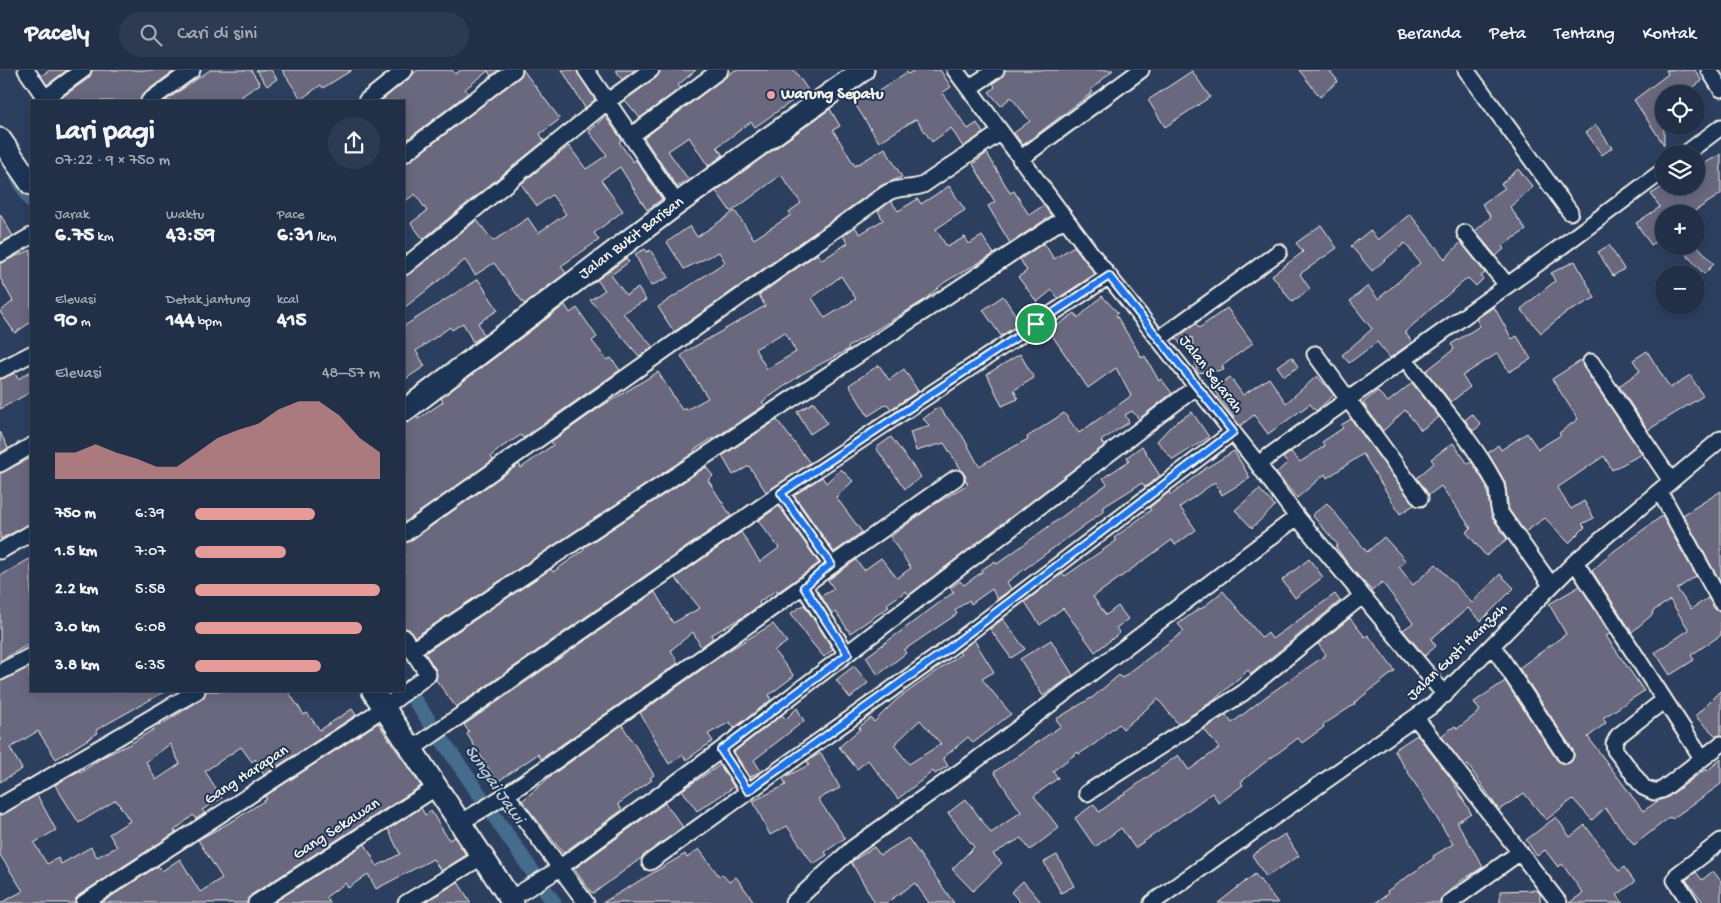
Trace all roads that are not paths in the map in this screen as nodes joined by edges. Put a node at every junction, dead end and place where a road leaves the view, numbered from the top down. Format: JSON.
{"nodes":[{"id":1,"x":26,"y":70,"type":"edge"},
{"id":2,"x":83,"y":70,"type":"edge"},
{"id":3,"x":192,"y":70,"type":"edge"},
{"id":4,"x":405,"y":70,"type":"edge"},
{"id":5,"x":514,"y":70,"type":"edge"},
{"id":6,"x":586,"y":70,"type":"edge"},
{"id":7,"x":651,"y":70,"type":"edge"},
{"id":8,"x":720,"y":70,"type":"edge"},
{"id":9,"x":863,"y":70,"type":"edge"},
{"id":10,"x":955,"y":70,"type":"edge"},
{"id":11,"x":996,"y":70,"type":"edge"},
{"id":12,"x":1141,"y":70,"type":"edge"},
{"id":13,"x":1466,"y":70,"type":"edge"},
{"id":14,"x":1709,"y":70,"type":"edge"},
{"id":15,"x":969,"y":88,"type":"junction"},
{"id":16,"x":1721,"y":88,"type":"edge"},
{"id":17,"x":46,"y":100,"type":"edge"},
{"id":18,"x":150,"y":100,"type":"edge"},
{"id":19,"x":367,"y":100,"type":"edge"},
{"id":20,"x":608,"y":101,"type":"junction"},
{"id":21,"x":1721,"y":127,"type":"edge"},
{"id":22,"x":1001,"y":132,"type":"junction"},
{"id":23,"x":632,"y":136,"type":"junction"},
{"id":24,"x":1697,"y":145,"type":"edge"},
{"id":25,"x":3,"y":148,"type":"edge"},
{"id":26,"x":405,"y":153,"type":"edge"},
{"id":27,"x":1020,"y":159,"type":"junction"},
{"id":28,"x":1655,"y":177,"type":"edge"},
{"id":29,"x":30,"y":183,"type":"edge"},
{"id":30,"x":677,"y":204,"type":"junction"},
{"id":31,"x":1570,"y":212,"type":"dead end"},
{"id":32,"x":1065,"y":218,"type":"junction"},
{"id":33,"x":1465,"y":233,"type":"dead end"},
{"id":34,"x":30,"y":237,"type":"edge"},
{"id":35,"x":1279,"y":252,"type":"dead end"},
{"id":36,"x":0,"y":254,"type":"edge"},
{"id":37,"x":405,"y":266,"type":"edge"},
{"id":38,"x":1109,"y":276,"type":"junction"},
{"id":39,"x":1507,"y":285,"type":"junction"},
{"id":40,"x":1159,"y":339,"type":"junction"},
{"id":41,"x":1315,"y":354,"type":"dead end"},
{"id":42,"x":30,"y":355,"type":"edge"},
{"id":43,"x":1591,"y":362,"type":"dead end"},
{"id":44,"x":1413,"y":369,"type":"dead end"},
{"id":45,"x":0,"y":370,"type":"edge"},
{"id":46,"x":1196,"y":387,"type":"junction"},
{"id":47,"x":1348,"y":398,"type":"junction"},
{"id":48,"x":405,"y":410,"type":"edge"},
{"id":49,"x":1233,"y":432,"type":"junction"},
{"id":50,"x":1721,"y":440,"type":"edge"},
{"id":51,"x":30,"y":447,"type":"edge"},
{"id":52,"x":0,"y":464,"type":"edge"},
{"id":53,"x":1258,"y":464,"type":"junction"},
{"id":54,"x":956,"y":478,"type":"dead end"},
{"id":55,"x":1666,"y":487,"type":"junction"},
{"id":56,"x":781,"y":493,"type":"junction"},
{"id":57,"x":1420,"y":498,"type":"dead end"},
{"id":58,"x":1296,"y":517,"type":"junction"},
{"id":59,"x":405,"y":533,"type":"edge"},
{"id":60,"x":30,"y":534,"type":"edge"},
{"id":61,"x":0,"y":551,"type":"edge"},
{"id":62,"x":1575,"y":562,"type":"junction"},
{"id":63,"x":831,"y":564,"type":"junction"},
{"id":64,"x":1550,"y":585,"type":"junction"},
{"id":65,"x":804,"y":587,"type":"junction"},
{"id":66,"x":1362,"y":596,"type":"junction"},
{"id":67,"x":1721,"y":602,"type":"edge"},
{"id":68,"x":408,"y":643,"type":"edge"},
{"id":69,"x":1493,"y":646,"type":"junction"},
{"id":70,"x":848,"y":654,"type":"junction"},
{"id":71,"x":30,"y":657,"type":"edge"},
{"id":72,"x":0,"y":672,"type":"edge"},
{"id":73,"x":405,"y":688,"type":"edge"},
{"id":74,"x":196,"y":692,"type":"edge"},
{"id":75,"x":398,"y":692,"type":"edge"},
{"id":76,"x":1445,"y":695,"type":"junction"},
{"id":77,"x":385,"y":699,"type":"edge"},
{"id":78,"x":1664,"y":701,"type":"junction"},
{"id":79,"x":1416,"y":718,"type":"junction"},
{"id":80,"x":1721,"y":744,"type":"edge"},
{"id":81,"x":418,"y":745,"type":"junction"},
{"id":82,"x":721,"y":750,"type":"junction"},
{"id":83,"x":1565,"y":755,"type":"dead end"},
{"id":84,"x":1702,"y":758,"type":"junction"},
{"id":85,"x":437,"y":787,"type":"junction"},
{"id":86,"x":748,"y":791,"type":"junction"},
{"id":87,"x":1087,"y":793,"type":"dead end"},
{"id":88,"x":503,"y":796,"type":"junction"},
{"id":89,"x":0,"y":806,"type":"edge"},
{"id":90,"x":464,"y":820,"type":"junction"},
{"id":91,"x":1721,"y":841,"type":"edge"},
{"id":92,"x":1520,"y":852,"type":"junction"},
{"id":93,"x":483,"y":856,"type":"junction"},
{"id":94,"x":650,"y":862,"type":"dead end"},
{"id":95,"x":555,"y":870,"type":"junction"},
{"id":96,"x":515,"y":898,"type":"edge"},
{"id":97,"x":84,"y":903,"type":"edge"},
{"id":98,"x":256,"y":903,"type":"edge"},
{"id":99,"x":406,"y":903,"type":"edge"},
{"id":100,"x":586,"y":903,"type":"edge"},
{"id":101,"x":793,"y":903,"type":"edge"},
{"id":102,"x":1152,"y":903,"type":"edge"},
{"id":103,"x":1448,"y":903,"type":"edge"},
{"id":104,"x":1559,"y":903,"type":"edge"},
{"id":105,"x":1690,"y":903,"type":"edge"}],
"edges":[{"from":1,"to":17,"type":"street"},
{"from":2,"to":17,"type":"street"},
{"from":3,"to":18,"type":"street"},
{"from":4,"to":19,"type":"street"},
{"from":5,"to":26,"type":"street"},
{"from":6,"to":20,"type":"street"},
{"from":7,"to":20,"type":"street"},
{"from":8,"to":23,"type":"street"},
{"from":9,"to":30,"type":"street","name":"Jalan Bukit Barisan"},
{"from":10,"to":15,"type":"street","name":"Jalan Sejarah"},
{"from":11,"to":15,"type":"street"},
{"from":12,"to":27,"type":"street"},
{"from":13,"to":31,"type":"street"},
{"from":14,"to":16,"type":"street"},
{"from":15,"to":22,"type":"street","name":"Jalan Sejarah"},
{"from":20,"to":23,"type":"street"},
{"from":20,"to":37,"type":"street"},
{"from":21,"to":24,"type":"street"},
{"from":22,"to":27,"type":"street","name":"Jalan Sejarah"},
{"from":22,"to":59,"type":"street"},
{"from":23,"to":30,"type":"street"},
{"from":25,"to":29,"type":"street"},
{"from":27,"to":32,"type":"street","name":"Jalan Sejarah"},
{"from":28,"to":39,"type":"street"},
{"from":30,"to":48,"type":"street","name":"Jalan Bukit Barisan"},
{"from":32,"to":38,"type":"street","name":"Jalan Sejarah"},
{"from":32,"to":68,"type":"street"},
{"from":33,"to":39,"type":"street"},
{"from":34,"to":36,"type":"street"},
{"from":35,"to":40,"type":"street"},
{"from":38,"to":40,"type":"street","name":"Jalan Sejarah"},
{"from":38,"to":56,"type":"street"},
{"from":39,"to":47,"type":"street"},
{"from":40,"to":46,"type":"street","name":"Jalan Sejarah"},
{"from":41,"to":47,"type":"street"},
{"from":42,"to":45,"type":"street"},
{"from":43,"to":55,"type":"street"},
{"from":44,"to":64,"type":"street"},
{"from":46,"to":49,"type":"street","name":"Jalan Sejarah"},
{"from":46,"to":70,"type":"street"},
{"from":47,"to":53,"type":"street"},
{"from":47,"to":57,"type":"street"},
{"from":49,"to":53,"type":"street","name":"Jalan Sejarah"},
{"from":49,"to":86,"type":"street"},
{"from":50,"to":55,"type":"street","name":"Jalan Gusti Hamzah"},
{"from":51,"to":52,"type":"street"},
{"from":53,"to":58,"type":"street","name":"Jalan Sejarah"},
{"from":54,"to":63,"type":"street"},
{"from":55,"to":62,"type":"street","name":"Jalan Gusti Hamzah"},
{"from":55,"to":67,"type":"street"},
{"from":56,"to":63,"type":"street"},
{"from":56,"to":81,"type":"street"},
{"from":58,"to":66,"type":"street","name":"Jalan Sejarah"},
{"from":58,"to":101,"type":"street"},
{"from":60,"to":61,"type":"street"},
{"from":62,"to":64,"type":"street","name":"Jalan Gusti Hamzah"},
{"from":62,"to":78,"type":"street"},
{"from":63,"to":65,"type":"street"},
{"from":64,"to":69,"type":"street","name":"Jalan Gusti Hamzah"},
{"from":65,"to":70,"type":"street"},
{"from":65,"to":88,"type":"street"},
{"from":66,"to":76,"type":"street","name":"Jalan Sejarah"},
{"from":66,"to":87,"type":"street"},
{"from":68,"to":73,"type":"street","name":"Gang Harapan"},
{"from":69,"to":76,"type":"street","name":"Jalan Gusti Hamzah"},
{"from":69,"to":83,"type":"street"},
{"from":70,"to":82,"type":"street"},
{"from":71,"to":72,"type":"street"},
{"from":74,"to":89,"type":"street"},
{"from":75,"to":77,"type":"street","name":"Gang Harapan"},
{"from":76,"to":79,"type":"street","name":"Jalan Gusti Hamzah"},
{"from":77,"to":81,"type":"street"},
{"from":77,"to":97,"type":"street","name":"Gang Harapan"},
{"from":78,"to":84,"type":"street"},
{"from":78,"to":84,"type":"street"},
{"from":79,"to":92,"type":"street"},
{"from":79,"to":102,"type":"street","name":"Jalan Gusti Hamzah"},
{"from":80,"to":84,"type":"street"},
{"from":81,"to":85,"type":"street"},
{"from":82,"to":86,"type":"street"},
{"from":82,"to":95,"type":"street"},
{"from":85,"to":90,"type":"street"},
{"from":85,"to":98,"type":"street","name":"Gang Sekawan"},
{"from":86,"to":94,"type":"street"},
{"from":88,"to":90,"type":"street"},
{"from":88,"to":95,"type":"street"},
{"from":90,"to":93,"type":"street"},
{"from":91,"to":105,"type":"street"},
{"from":92,"to":103,"type":"street"},
{"from":92,"to":104,"type":"street"},
{"from":93,"to":96,"type":"street"},
{"from":93,"to":99,"type":"street"},
{"from":95,"to":96,"type":"street"},
{"from":95,"to":100,"type":"street"}]}
